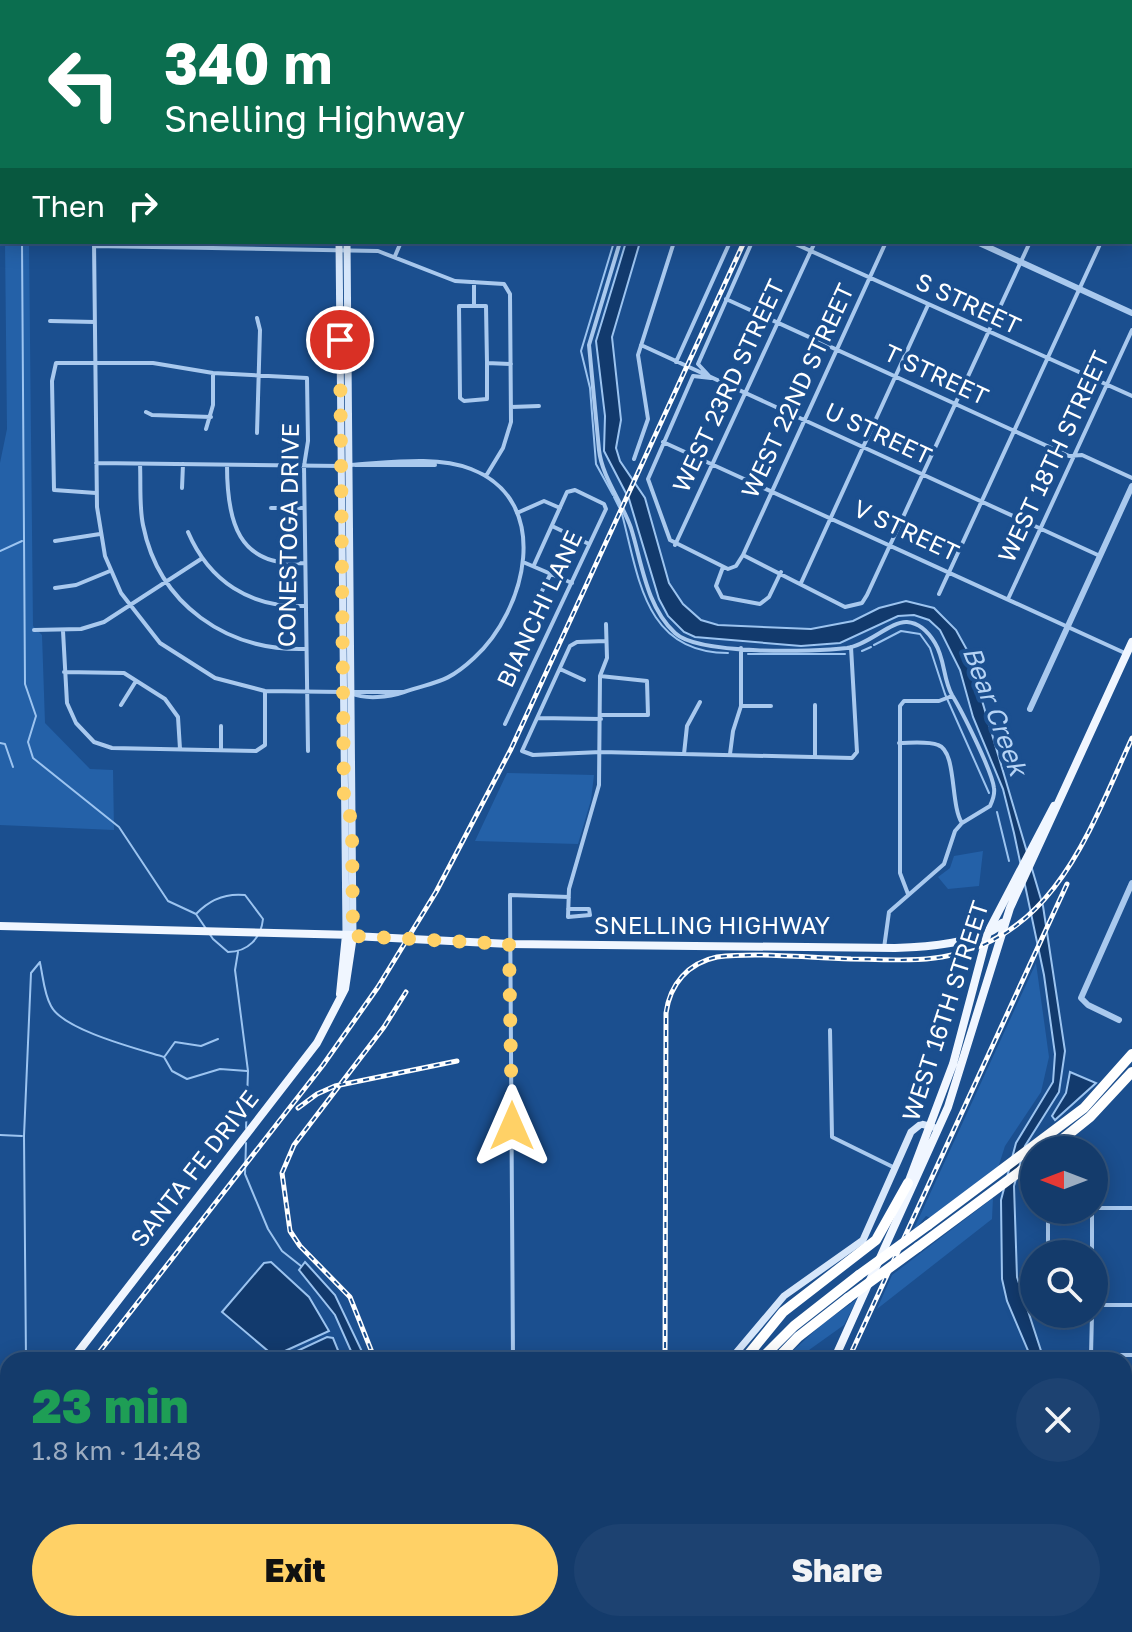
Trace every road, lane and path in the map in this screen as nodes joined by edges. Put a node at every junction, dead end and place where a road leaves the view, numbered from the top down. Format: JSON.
{"nodes":[{"id":1,"x":94,"y":244,"type":"edge"},
{"id":2,"x":400,"y":244,"type":"edge"},
{"id":3,"x":619,"y":244,"type":"edge"},
{"id":4,"x":673,"y":244,"type":"edge"},
{"id":5,"x":729,"y":244,"type":"edge"},
{"id":6,"x":751,"y":244,"type":"edge"},
{"id":7,"x":795,"y":244,"type":"edge"},
{"id":8,"x":814,"y":244,"type":"edge"},
{"id":9,"x":885,"y":244,"type":"edge"},
{"id":10,"x":981,"y":244,"type":"edge"},
{"id":11,"x":1029,"y":244,"type":"edge"},
{"id":12,"x":1100,"y":244,"type":"edge"},
{"id":13,"x":343,"y":246,"type":"edge"},
{"id":14,"x":811,"y":251,"type":"junction"},
{"id":15,"x":395,"y":256,"type":"junction"},
{"id":16,"x":1020,"y":262,"type":"junction"},
{"id":17,"x":870,"y":278,"type":"junction"},
{"id":18,"x":474,"y":282,"type":"junction"},
{"id":19,"x":1079,"y":289,"type":"junction"},
{"id":20,"x":726,"y":299,"type":"junction"},
{"id":21,"x":928,"y":305,"type":"junction"},
{"id":22,"x":474,"y":306,"type":"junction"},
{"id":23,"x":1132,"y":313,"type":"edge"},
{"id":24,"x":257,"y":318,"type":"dead end"},
{"id":25,"x":50,"y":321,"type":"dead end"},
{"id":26,"x":95,"y":322,"type":"junction"},
{"id":27,"x":778,"y":323,"type":"junction"},
{"id":28,"x":1132,"y":330,"type":"edge"},
{"id":29,"x":988,"y":333,"type":"junction"},
{"id":30,"x":641,"y":345,"type":"junction"},
{"id":31,"x":837,"y":350,"type":"junction"},
{"id":32,"x":1047,"y":360,"type":"junction"},
{"id":33,"x":95,"y":362,"type":"junction"},
{"id":34,"x":676,"y":362,"type":"junction"},
{"id":35,"x":487,"y":363,"type":"junction"},
{"id":36,"x":511,"y":364,"type":"junction"},
{"id":37,"x":213,"y":373,"type":"junction"},
{"id":38,"x":259,"y":374,"type":"junction"},
{"id":39,"x":896,"y":377,"type":"junction"},
{"id":40,"x":711,"y":378,"type":"junction"},
{"id":41,"x":1105,"y":387,"type":"junction"},
{"id":42,"x":745,"y":393,"type":"junction"},
{"id":43,"x":1132,"y":396,"type":"edge"},
{"id":44,"x":955,"y":404,"type":"junction"},
{"id":45,"x":539,"y":406,"type":"dead end"},
{"id":46,"x":511,"y":407,"type":"junction"},
{"id":47,"x":146,"y":412,"type":"dead end"},
{"id":48,"x":211,"y":417,"type":"junction"},
{"id":49,"x":805,"y":421,"type":"junction"},
{"id":50,"x":206,"y":429,"type":"dead end"},
{"id":51,"x":1014,"y":431,"type":"junction"},
{"id":52,"x":257,"y":433,"type":"dead end"},
{"id":53,"x":663,"y":441,"type":"junction"},
{"id":54,"x":863,"y":448,"type":"junction"},
{"id":55,"x":1075,"y":455,"type":"junction"},
{"id":56,"x":634,"y":459,"type":"dead end"},
{"id":57,"x":96,"y":463,"type":"junction"},
{"id":58,"x":140,"y":463,"type":"junction"},
{"id":59,"x":183,"y":464,"type":"junction"},
{"id":60,"x":436,"y":464,"type":"junction"},
{"id":61,"x":713,"y":464,"type":"junction"},
{"id":62,"x":227,"y":465,"type":"junction"},
{"id":63,"x":349,"y":465,"type":"junction"},
{"id":64,"x":400,"y":465,"type":"junction"},
{"id":65,"x":304,"y":466,"type":"junction"},
{"id":66,"x":923,"y":475,"type":"junction"},
{"id":67,"x":486,"y":476,"type":"junction"},
{"id":68,"x":1132,"y":478,"type":"edge"},
{"id":69,"x":1132,"y":486,"type":"edge"},
{"id":70,"x":182,"y":488,"type":"dead end"},
{"id":71,"x":772,"y":491,"type":"junction"},
{"id":72,"x":96,"y":493,"type":"junction"},
{"id":73,"x":981,"y":501,"type":"junction"},
{"id":74,"x":271,"y":508,"type":"dead end"},
{"id":75,"x":304,"y":508,"type":"junction"},
{"id":76,"x":560,"y":508,"type":"junction"},
{"id":77,"x":517,"y":513,"type":"junction"},
{"id":78,"x":831,"y":518,"type":"junction"},
{"id":79,"x":552,"y":526,"type":"junction"},
{"id":80,"x":1041,"y":529,"type":"junction"},
{"id":81,"x":188,"y":532,"type":"dead end"},
{"id":82,"x":100,"y":534,"type":"junction"},
{"id":83,"x":55,"y":541,"type":"dead end"},
{"id":84,"x":590,"y":545,"type":"junction"},
{"id":85,"x":675,"y":545,"type":"junction"},
{"id":86,"x":890,"y":545,"type":"junction"},
{"id":87,"x":743,"y":555,"type":"junction"},
{"id":88,"x":1100,"y":556,"type":"junction"},
{"id":89,"x":201,"y":559,"type":"junction"},
{"id":90,"x":523,"y":562,"type":"junction"},
{"id":91,"x":305,"y":563,"type":"junction"},
{"id":92,"x":534,"y":565,"type":"junction"},
{"id":93,"x":723,"y":567,"type":"junction"},
{"id":94,"x":110,"y":571,"type":"junction"},
{"id":95,"x":781,"y":572,"type":"junction"},
{"id":96,"x":948,"y":572,"type":"junction"},
{"id":97,"x":551,"y":573,"type":"junction"},
{"id":98,"x":166,"y":582,"type":"junction"},
{"id":99,"x":572,"y":583,"type":"junction"},
{"id":100,"x":801,"y":583,"type":"junction"},
{"id":101,"x":55,"y":588,"type":"dead end"},
{"id":102,"x":542,"y":591,"type":"dead end"},
{"id":103,"x":939,"y":594,"type":"dead end"},
{"id":104,"x":1008,"y":599,"type":"junction"},
{"id":105,"x":305,"y":606,"type":"junction"},
{"id":106,"x":130,"y":608,"type":"junction"},
{"id":107,"x":606,"y":624,"type":"dead end"},
{"id":108,"x":1067,"y":627,"type":"junction"},
{"id":109,"x":34,"y":630,"type":"dead end"},
{"id":110,"x":63,"y":631,"type":"junction"},
{"id":111,"x":606,"y":641,"type":"junction"},
{"id":112,"x":1132,"y":642,"type":"edge"},
{"id":113,"x":851,"y":647,"type":"junction"},
{"id":114,"x":741,"y":648,"type":"junction"},
{"id":115,"x":305,"y":649,"type":"junction"},
{"id":116,"x":1129,"y":655,"type":"edge"},
{"id":117,"x":1132,"y":664,"type":"edge"},
{"id":118,"x":560,"y":669,"type":"junction"},
{"id":119,"x":1119,"y":669,"type":"junction"},
{"id":120,"x":64,"y":672,"type":"junction"},
{"id":121,"x":600,"y":676,"type":"junction"},
{"id":122,"x":584,"y":680,"type":"dead end"},
{"id":123,"x":136,"y":681,"type":"junction"},
{"id":124,"x":265,"y":691,"type":"junction"},
{"id":125,"x":347,"y":692,"type":"junction"},
{"id":126,"x":306,"y":693,"type":"junction"},
{"id":127,"x":948,"y":697,"type":"junction"},
{"id":128,"x":700,"y":702,"type":"dead end"},
{"id":129,"x":121,"y":705,"type":"dead end"},
{"id":130,"x":815,"y":705,"type":"dead end"},
{"id":131,"x":741,"y":706,"type":"junction"},
{"id":132,"x":771,"y":706,"type":"dead end"},
{"id":133,"x":1030,"y":709,"type":"dead end"},
{"id":134,"x":601,"y":717,"type":"junction"},
{"id":135,"x":538,"y":718,"type":"junction"},
{"id":136,"x":505,"y":724,"type":"dead end"},
{"id":137,"x":221,"y":726,"type":"dead end"},
{"id":138,"x":899,"y":743,"type":"junction"},
{"id":139,"x":180,"y":749,"type":"junction"},
{"id":140,"x":221,"y":750,"type":"junction"},
{"id":141,"x":308,"y":751,"type":"dead end"},
{"id":142,"x":601,"y":752,"type":"junction"},
{"id":143,"x":684,"y":754,"type":"junction"},
{"id":144,"x":730,"y":754,"type":"junction"},
{"id":145,"x":815,"y":757,"type":"junction"},
{"id":146,"x":1058,"y":802,"type":"junction"},
{"id":147,"x":344,"y":806,"type":"junction"},
{"id":148,"x":962,"y":823,"type":"junction"},
{"id":149,"x":352,"y":830,"type":"junction"},
{"id":150,"x":1132,"y":883,"type":"edge"},
{"id":151,"x":908,"y":894,"type":"junction"},
{"id":152,"x":569,"y":897,"type":"junction"},
{"id":153,"x":1010,"y":908,"type":"junction"},
{"id":154,"x":568,"y":909,"type":"junction"},
{"id":155,"x":996,"y":910,"type":"junction"},
{"id":156,"x":0,"y":926,"type":"edge"},
{"id":157,"x":989,"y":932,"type":"junction"},
{"id":158,"x":974,"y":935,"type":"junction"},
{"id":159,"x":350,"y":936,"type":"junction"},
{"id":160,"x":961,"y":939,"type":"junction"},
{"id":161,"x":509,"y":944,"type":"junction"},
{"id":162,"x":884,"y":948,"type":"junction"},
{"id":163,"x":981,"y":953,"type":"junction"},
{"id":164,"x":983,"y":985,"type":"junction"},
{"id":165,"x":1119,"y":1020,"type":"dead end"},
{"id":166,"x":830,"y":1030,"type":"dead end"},
{"id":167,"x":1132,"y":1054,"type":"edge"},
{"id":168,"x":1132,"y":1072,"type":"edge"},
{"id":169,"x":934,"y":1128,"type":"junction"},
{"id":170,"x":1066,"y":1136,"type":"edge"},
{"id":171,"x":896,"y":1168,"type":"junction"},
{"id":172,"x":1020,"y":1172,"type":"edge"},
{"id":173,"x":908,"y":1183,"type":"junction"},
{"id":174,"x":1132,"y":1208,"type":"edge"},
{"id":175,"x":1108,"y":1209,"type":"edge"},
{"id":176,"x":888,"y":1240,"type":"junction"},
{"id":177,"x":1108,"y":1305,"type":"edge"},
{"id":178,"x":1132,"y":1305,"type":"edge"},
{"id":179,"x":1092,"y":1328,"type":"edge"},
{"id":180,"x":78,"y":1352,"type":"edge"},
{"id":181,"x":513,"y":1352,"type":"edge"},
{"id":182,"x":737,"y":1352,"type":"edge"},
{"id":183,"x":750,"y":1352,"type":"edge"},
{"id":184,"x":768,"y":1352,"type":"edge"},
{"id":185,"x":784,"y":1352,"type":"edge"},
{"id":186,"x":838,"y":1352,"type":"edge"},
{"id":187,"x":1091,"y":1352,"type":"edge"}],
"edges":[{"from":1,"to":13,"type":"street"},
{"from":1,"to":26,"type":"street"},
{"from":2,"to":15,"type":"street"},
{"from":3,"to":114,"type":"street"},
{"from":4,"to":30,"type":"street"},
{"from":5,"to":34,"type":"street"},
{"from":6,"to":20,"type":"street"},
{"from":7,"to":14,"type":"street","name":"S STREET"},
{"from":8,"to":14,"type":"street","name":"WEST 23RD STREET"},
{"from":9,"to":17,"type":"street","name":"WEST 22ND STREET"},
{"from":10,"to":16,"type":"street"},
{"from":11,"to":16,"type":"street"},
{"from":12,"to":19,"type":"street"},
{"from":13,"to":15,"type":"street"},
{"from":13,"to":63,"type":"main road"},
{"from":14,"to":17,"type":"street","name":"S STREET"},
{"from":14,"to":27,"type":"street","name":"WEST 23RD STREET"},
{"from":15,"to":18,"type":"street"},
{"from":16,"to":19,"type":"street"},
{"from":16,"to":29,"type":"street"},
{"from":17,"to":21,"type":"street","name":"S STREET"},
{"from":17,"to":31,"type":"street","name":"WEST 22ND STREET"},
{"from":18,"to":22,"type":"street"},
{"from":18,"to":36,"type":"street"},
{"from":19,"to":23,"type":"street"},
{"from":19,"to":32,"type":"street"},
{"from":20,"to":27,"type":"street","name":"T STREET"},
{"from":20,"to":40,"type":"street"},
{"from":21,"to":29,"type":"street","name":"S STREET"},
{"from":21,"to":39,"type":"street"},
{"from":22,"to":35,"type":"street"},
{"from":22,"to":35,"type":"street"},
{"from":24,"to":38,"type":"street"},
{"from":25,"to":26,"type":"street"},
{"from":26,"to":33,"type":"street"},
{"from":27,"to":31,"type":"street","name":"T STREET"},
{"from":27,"to":42,"type":"street","name":"WEST 23RD STREET"},
{"from":28,"to":41,"type":"street","name":"WEST 18TH STREET"},
{"from":29,"to":32,"type":"street","name":"S STREET"},
{"from":29,"to":44,"type":"street"},
{"from":30,"to":34,"type":"street","name":"U STREET"},
{"from":30,"to":56,"type":"street"},
{"from":31,"to":39,"type":"street","name":"T STREET"},
{"from":31,"to":49,"type":"street","name":"WEST 22ND STREET"},
{"from":32,"to":41,"type":"street","name":"S STREET"},
{"from":32,"to":51,"type":"street"},
{"from":33,"to":37,"type":"street"},
{"from":33,"to":57,"type":"street"},
{"from":33,"to":72,"type":"street"},
{"from":34,"to":40,"type":"street","name":"U STREET"},
{"from":35,"to":36,"type":"street"},
{"from":36,"to":46,"type":"street"},
{"from":37,"to":38,"type":"street"},
{"from":37,"to":48,"type":"street"},
{"from":38,"to":52,"type":"street"},
{"from":38,"to":65,"type":"street","name":"CONESTOGA DRIVE"},
{"from":39,"to":44,"type":"street","name":"T STREET"},
{"from":39,"to":54,"type":"street"},
{"from":40,"to":42,"type":"street","name":"U STREET"},
{"from":40,"to":53,"type":"street"},
{"from":41,"to":43,"type":"street","name":"S STREET"},
{"from":41,"to":55,"type":"street","name":"WEST 18TH STREET"},
{"from":42,"to":49,"type":"street","name":"U STREET"},
{"from":42,"to":61,"type":"street","name":"WEST 23RD STREET"},
{"from":44,"to":51,"type":"street","name":"T STREET"},
{"from":44,"to":66,"type":"street"},
{"from":45,"to":46,"type":"street"},
{"from":46,"to":67,"type":"street"},
{"from":47,"to":48,"type":"street"},
{"from":48,"to":50,"type":"street"},
{"from":49,"to":54,"type":"street","name":"U STREET"},
{"from":49,"to":71,"type":"street","name":"WEST 22ND STREET"},
{"from":51,"to":55,"type":"street","name":"T STREET"},
{"from":51,"to":73,"type":"street"},
{"from":53,"to":61,"type":"street","name":"V STREET"},
{"from":53,"to":85,"type":"street"},
{"from":54,"to":66,"type":"street","name":"U STREET"},
{"from":54,"to":78,"type":"street"},
{"from":55,"to":68,"type":"street","name":"T STREET"},
{"from":55,"to":80,"type":"street","name":"WEST 18TH STREET"},
{"from":57,"to":58,"type":"street"},
{"from":57,"to":72,"type":"street"},
{"from":58,"to":59,"type":"street"},
{"from":58,"to":98,"type":"street"},
{"from":59,"to":62,"type":"street"},
{"from":59,"to":70,"type":"street"},
{"from":60,"to":64,"type":"street"},
{"from":60,"to":64,"type":"street"},
{"from":60,"to":67,"type":"street"},
{"from":61,"to":71,"type":"street","name":"V STREET"},
{"from":61,"to":85,"type":"street","name":"WEST 23RD STREET"},
{"from":62,"to":65,"type":"street"},
{"from":62,"to":91,"type":"street"},
{"from":63,"to":64,"type":"street"},
{"from":63,"to":64,"type":"street"},
{"from":63,"to":65,"type":"street"},
{"from":63,"to":125,"type":"main road"},
{"from":65,"to":75,"type":"street","name":"CONESTOGA DRIVE"},
{"from":66,"to":73,"type":"street","name":"U STREET"},
{"from":66,"to":86,"type":"street"},
{"from":67,"to":77,"type":"street"},
{"from":69,"to":88,"type":"street"},
{"from":71,"to":78,"type":"street","name":"V STREET"},
{"from":71,"to":87,"type":"street","name":"WEST 22ND STREET"},
{"from":72,"to":82,"type":"street"},
{"from":73,"to":80,"type":"street","name":"U STREET"},
{"from":73,"to":96,"type":"street"},
{"from":74,"to":75,"type":"street"},
{"from":75,"to":91,"type":"street","name":"CONESTOGA DRIVE"},
{"from":76,"to":77,"type":"street"},
{"from":76,"to":79,"type":"street"},
{"from":76,"to":84,"type":"street","name":"BIANCHI LANE"},
{"from":77,"to":90,"type":"street"},
{"from":78,"to":86,"type":"street","name":"V STREET"},
{"from":78,"to":100,"type":"street"},
{"from":79,"to":84,"type":"street"},
{"from":79,"to":92,"type":"street"},
{"from":80,"to":88,"type":"street","name":"U STREET"},
{"from":80,"to":104,"type":"street","name":"WEST 18TH STREET"},
{"from":81,"to":89,"type":"street"},
{"from":82,"to":83,"type":"street"},
{"from":82,"to":94,"type":"street"},
{"from":84,"to":99,"type":"street","name":"BIANCHI LANE"},
{"from":85,"to":93,"type":"street"},
{"from":86,"to":96,"type":"street","name":"V STREET"},
{"from":86,"to":100,"type":"street"},
{"from":87,"to":93,"type":"street"},
{"from":87,"to":95,"type":"street"},
{"from":88,"to":108,"type":"street"},
{"from":89,"to":98,"type":"street"},
{"from":89,"to":105,"type":"street"},
{"from":90,"to":92,"type":"street"},
{"from":90,"to":125,"type":"street"},
{"from":91,"to":105,"type":"street","name":"CONESTOGA DRIVE"},
{"from":92,"to":97,"type":"street"},
{"from":93,"to":95,"type":"street"},
{"from":94,"to":101,"type":"street"},
{"from":94,"to":106,"type":"street"},
{"from":95,"to":100,"type":"street"},
{"from":96,"to":103,"type":"street"},
{"from":96,"to":104,"type":"street","name":"V STREET"},
{"from":97,"to":99,"type":"street"},
{"from":97,"to":102,"type":"street"},
{"from":98,"to":106,"type":"street"},
{"from":98,"to":115,"type":"street"},
{"from":99,"to":136,"type":"street","name":"BIANCHI LANE"},
{"from":104,"to":108,"type":"street","name":"V STREET"},
{"from":105,"to":115,"type":"street","name":"CONESTOGA DRIVE"},
{"from":106,"to":110,"type":"street"},
{"from":106,"to":124,"type":"street"},
{"from":107,"to":111,"type":"street"},
{"from":108,"to":116,"type":"street","name":"V STREET"},
{"from":108,"to":133,"type":"street"},
{"from":109,"to":110,"type":"street"},
{"from":110,"to":120,"type":"street"},
{"from":111,"to":118,"type":"street"},
{"from":111,"to":121,"type":"street"},
{"from":112,"to":116,"type":"main road","name":"WEST 16TH STREET"},
{"from":113,"to":114,"type":"street"},
{"from":113,"to":127,"type":"street"},
{"from":113,"to":145,"type":"street"},
{"from":114,"to":131,"type":"street"},
{"from":115,"to":126,"type":"street","name":"CONESTOGA DRIVE"},
{"from":116,"to":119,"type":"main road","name":"WEST 16TH STREET"},
{"from":117,"to":119,"type":"main road"},
{"from":118,"to":122,"type":"street"},
{"from":118,"to":135,"type":"street"},
{"from":119,"to":146,"type":"main road","name":"WEST 16TH STREET"},
{"from":120,"to":123,"type":"street"},
{"from":120,"to":139,"type":"street"},
{"from":121,"to":134,"type":"street"},
{"from":121,"to":134,"type":"street"},
{"from":123,"to":129,"type":"street"},
{"from":123,"to":139,"type":"street"},
{"from":124,"to":126,"type":"street"},
{"from":124,"to":140,"type":"street"},
{"from":125,"to":126,"type":"street"},
{"from":125,"to":147,"type":"main road"},
{"from":125,"to":149,"type":"main road"},
{"from":126,"to":141,"type":"street","name":"CONESTOGA DRIVE"},
{"from":127,"to":138,"type":"street"},
{"from":127,"to":148,"type":"street"},
{"from":128,"to":143,"type":"street"},
{"from":130,"to":145,"type":"street"},
{"from":131,"to":132,"type":"street"},
{"from":131,"to":144,"type":"street"},
{"from":134,"to":135,"type":"street"},
{"from":134,"to":142,"type":"street"},
{"from":135,"to":142,"type":"street"},
{"from":137,"to":140,"type":"street"},
{"from":138,"to":148,"type":"street"},
{"from":138,"to":151,"type":"street"},
{"from":139,"to":140,"type":"street"},
{"from":142,"to":143,"type":"street"},
{"from":142,"to":152,"type":"street"},
{"from":143,"to":144,"type":"street"},
{"from":144,"to":145,"type":"street"},
{"from":146,"to":153,"type":"main road","name":"WEST 16TH STREET"},
{"from":146,"to":155,"type":"main road","name":"WEST 16TH STREET"},
{"from":147,"to":149,"type":"main road"},
{"from":147,"to":159,"type":"main road"},
{"from":148,"to":151,"type":"street"},
{"from":149,"to":159,"type":"main road"},
{"from":150,"to":165,"type":"street"},
{"from":151,"to":162,"type":"street"},
{"from":152,"to":154,"type":"street"},
{"from":152,"to":161,"type":"street"},
{"from":153,"to":157,"type":"main road"},
{"from":153,"to":164,"type":"main road","name":"WEST 16TH STREET"},
{"from":154,"to":154,"type":"street"},
{"from":155,"to":157,"type":"main road","name":"WEST 16TH STREET"},
{"from":155,"to":158,"type":"main road"},
{"from":156,"to":159,"type":"main road","name":"SNELLING HIGHWAY"},
{"from":157,"to":158,"type":"main road","name":"SNELLING HIGHWAY"},
{"from":157,"to":163,"type":"main road","name":"WEST 16TH STREET"},
{"from":157,"to":164,"type":"main road"},
{"from":158,"to":160,"type":"main road","name":"SNELLING HIGHWAY"},
{"from":159,"to":161,"type":"main road","name":"SNELLING HIGHWAY"},
{"from":159,"to":180,"type":"main road","name":"SANTA FE DRIVE"},
{"from":160,"to":162,"type":"main road","name":"SNELLING HIGHWAY"},
{"from":160,"to":163,"type":"main road"},
{"from":161,"to":162,"type":"main road","name":"SNELLING HIGHWAY"},
{"from":161,"to":181,"type":"street"},
{"from":163,"to":169,"type":"main road","name":"WEST 16TH STREET"},
{"from":164,"to":169,"type":"main road","name":"WEST 16TH STREET"},
{"from":166,"to":171,"type":"street"},
{"from":167,"to":184,"type":"highway","bridge":true},
{"from":168,"to":170,"type":"highway"},
{"from":169,"to":171,"type":"main road"},
{"from":169,"to":173,"type":"main road","name":"WEST 16TH STREET"},
{"from":169,"to":176,"type":"main road","name":"WEST 16TH STREET"},
{"from":171,"to":182,"type":"main road"},
{"from":172,"to":185,"type":"highway","bridge":true},
{"from":173,"to":176,"type":"main road","name":"WEST 16TH STREET"},
{"from":173,"to":183,"type":"highway"},
{"from":174,"to":175,"type":"street"},
{"from":176,"to":186,"type":"main road","name":"WEST 16TH STREET"},
{"from":177,"to":178,"type":"street"},
{"from":179,"to":187,"type":"street"}]}
